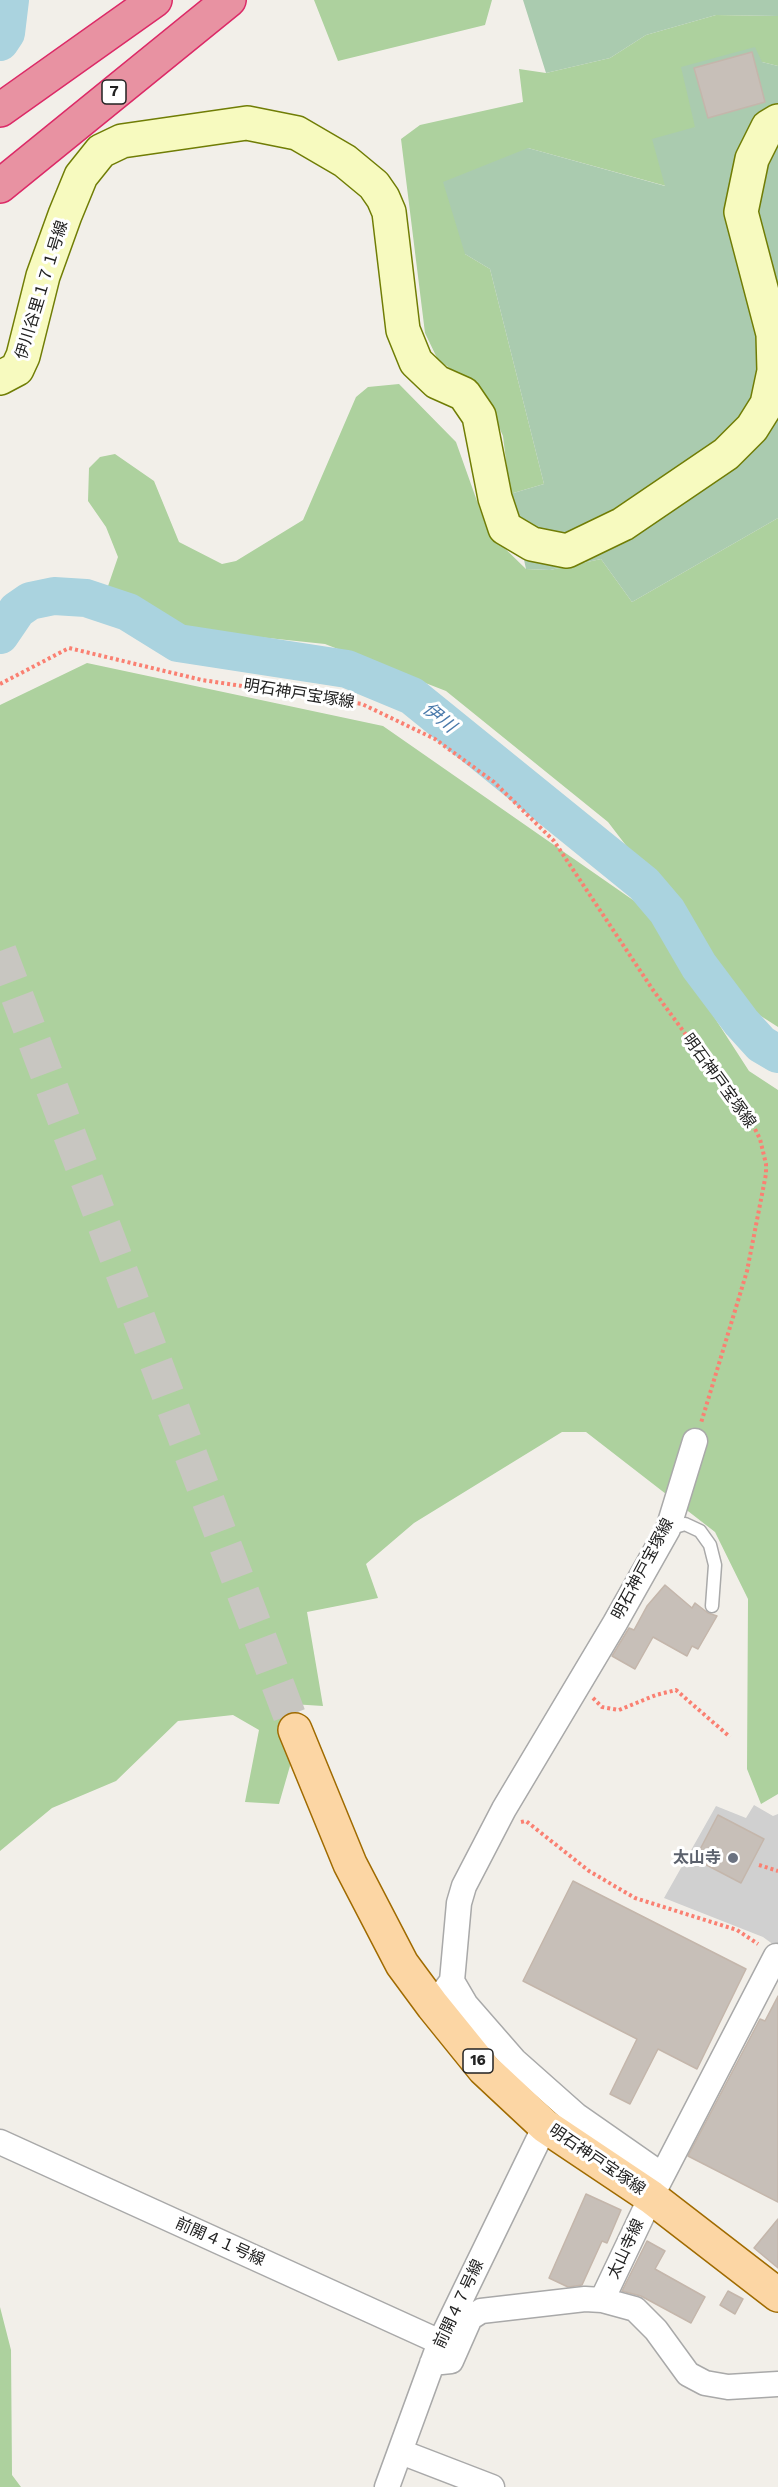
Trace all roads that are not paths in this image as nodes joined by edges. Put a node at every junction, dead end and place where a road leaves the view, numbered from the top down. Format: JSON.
{"nodes":[{"id":1,"x":155,"y":0,"type":"edge"},
{"id":2,"x":229,"y":0,"type":"edge"},
{"id":3,"x":0,"y":110,"type":"edge"},
{"id":4,"x":778,"y":122,"type":"edge"},
{"id":5,"x":0,"y":186,"type":"edge"},
{"id":6,"x":0,"y":378,"type":"edge"},
{"id":7,"x":695,"y":1441,"type":"road end"},
{"id":8,"x":668,"y":1529,"type":"junction"},
{"id":9,"x":712,"y":1606,"type":"dead end"},
{"id":10,"x":295,"y":1730,"type":"tunnel mouth"},
{"id":11,"x":776,"y":1956,"type":"road end"},
{"id":12,"x":442,"y":1994,"type":"junction"},
{"id":13,"x":545,"y":2126,"type":"junction"},
{"id":14,"x":0,"y":2142,"type":"edge"},
{"id":15,"x":657,"y":2186,"type":"junction"},
{"id":16,"x":778,"y":2295,"type":"edge"},
{"id":17,"x":602,"y":2300,"type":"junction"},
{"id":18,"x":436,"y":2353,"type":"junction"},
{"id":19,"x":778,"y":2384,"type":"edge"},
{"id":20,"x":401,"y":2452,"type":"junction"},
{"id":21,"x":387,"y":2487,"type":"edge"},
{"id":22,"x":492,"y":2487,"type":"edge"}],
"edges":[{"from":1,"to":3,"type":"highway"},
{"from":2,"to":5,"type":"highway","number":"7"},
{"from":4,"to":6,"type":"street","name":"伊川谷里１７１号線"},
{"from":7,"to":8,"type":"street","name":"明石神戸宝塚線"},
{"from":8,"to":9,"type":"lane"},
{"from":8,"to":12,"type":"street","name":"明石神戸宝塚線"},
{"from":10,"to":12,"type":"main road","name":"明石神戸宝塚線","number":"16"},
{"from":11,"to":15,"type":"street","name":"太山寺線"},
{"from":12,"to":13,"type":"main road","name":"明石神戸宝塚線","number":"16"},
{"from":12,"to":15,"type":"street"},
{"from":13,"to":15,"type":"main road","name":"明石神戸宝塚線","number":"16"},
{"from":13,"to":18,"type":"street","name":"前開４７号線"},
{"from":14,"to":18,"type":"street","name":"前開４１号線"},
{"from":15,"to":16,"type":"main road","name":"明石神戸宝塚線","number":"16"},
{"from":15,"to":17,"type":"street","name":"太山寺線"},
{"from":17,"to":18,"type":"street","name":"太山寺線"},
{"from":17,"to":19,"type":"street"},
{"from":18,"to":20,"type":"street","name":"前開４７号線"},
{"from":20,"to":21,"type":"street","name":"前開４７号線"},
{"from":20,"to":22,"type":"street"}]}
